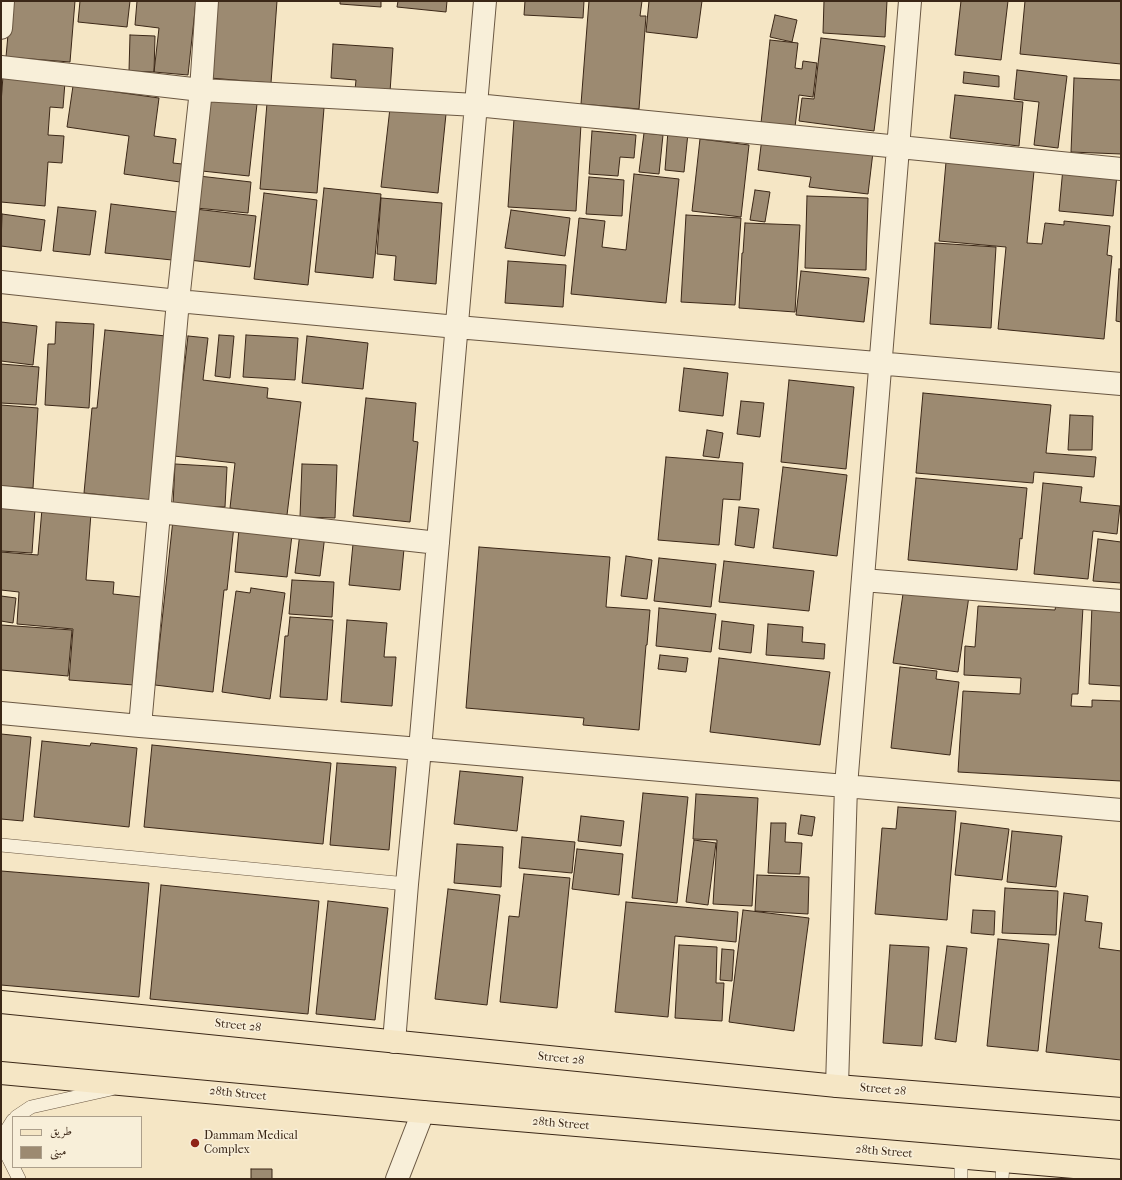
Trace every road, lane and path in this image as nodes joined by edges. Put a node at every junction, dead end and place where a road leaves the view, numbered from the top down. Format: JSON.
{"nodes":[{"id":1,"x":3,"y":1,"type":"edge"},
{"id":2,"x":207,"y":1,"type":"edge"},
{"id":3,"x":485,"y":1,"type":"edge"},
{"id":4,"x":910,"y":1,"type":"edge"},
{"id":5,"x":1,"y":28,"type":"edge"},
{"id":6,"x":1,"y":67,"type":"edge"},
{"id":7,"x":201,"y":90,"type":"junction"},
{"id":8,"x":476,"y":105,"type":"junction"},
{"id":9,"x":898,"y":148,"type":"junction"},
{"id":10,"x":1121,"y":169,"type":"edge"},
{"id":11,"x":1,"y":282,"type":"edge"},
{"id":12,"x":178,"y":301,"type":"junction"},
{"id":13,"x":457,"y":327,"type":"junction"},
{"id":14,"x":881,"y":364,"type":"junction"},
{"id":15,"x":1121,"y":384,"type":"edge"},
{"id":16,"x":1,"y":497,"type":"edge"},
{"id":17,"x":159,"y":512,"type":"junction"},
{"id":18,"x":438,"y":543,"type":"junction"},
{"id":19,"x":863,"y":580,"type":"junction"},
{"id":20,"x":1121,"y":601,"type":"edge"},
{"id":21,"x":1,"y":713,"type":"edge"},
{"id":22,"x":140,"y":726,"type":"junction"},
{"id":23,"x":420,"y":749,"type":"junction"},
{"id":24,"x":846,"y":786,"type":"junction"},
{"id":25,"x":1121,"y":810,"type":"edge"},
{"id":26,"x":1,"y":845,"type":"edge"},
{"id":27,"x":407,"y":884,"type":"junction"},
{"id":28,"x":1,"y":1002,"type":"edge"},
{"id":29,"x":394,"y":1042,"type":"junction"},
{"id":30,"x":1,"y":1073,"type":"edge"},
{"id":31,"x":134,"y":1084,"type":"junction"},
{"id":32,"x":837,"y":1086,"type":"junction"},
{"id":33,"x":1121,"y":1109,"type":"edge"},
{"id":34,"x":423,"y":1112,"type":"junction"},
{"id":35,"x":18,"y":1116,"type":"edge"},
{"id":36,"x":12,"y":1122,"type":"edge"},
{"id":37,"x":12,"y":1166,"type":"edge"},
{"id":38,"x":13,"y":1168,"type":"edge"},
{"id":39,"x":961,"y":1169,"type":"edge"},
{"id":40,"x":1002,"y":1170,"type":"edge"},
{"id":41,"x":1121,"y":1171,"type":"edge"},
{"id":42,"x":18,"y":1179,"type":"edge"},
{"id":43,"x":397,"y":1179,"type":"edge"}],
"edges":[{"from":1,"to":5,"type":"street"},
{"from":2,"to":7,"type":"street"},
{"from":3,"to":8,"type":"street"},
{"from":4,"to":9,"type":"street"},
{"from":6,"to":7,"type":"street"},
{"from":7,"to":8,"type":"street"},
{"from":7,"to":12,"type":"street"},
{"from":8,"to":9,"type":"street"},
{"from":8,"to":13,"type":"street"},
{"from":9,"to":10,"type":"street"},
{"from":9,"to":14,"type":"street"},
{"from":11,"to":12,"type":"street"},
{"from":12,"to":13,"type":"street"},
{"from":12,"to":17,"type":"street"},
{"from":13,"to":14,"type":"street"},
{"from":13,"to":18,"type":"street"},
{"from":14,"to":15,"type":"street"},
{"from":14,"to":19,"type":"street"},
{"from":16,"to":17,"type":"street"},
{"from":17,"to":18,"type":"street"},
{"from":17,"to":22,"type":"street"},
{"from":18,"to":23,"type":"street"},
{"from":19,"to":20,"type":"street"},
{"from":19,"to":24,"type":"street"},
{"from":21,"to":22,"type":"street"},
{"from":22,"to":23,"type":"street"},
{"from":23,"to":24,"type":"street"},
{"from":23,"to":27,"type":"street"},
{"from":24,"to":25,"type":"street"},
{"from":24,"to":32,"type":"street"},
{"from":26,"to":27,"type":"lane"},
{"from":27,"to":29,"type":"street"},
{"from":28,"to":29,"type":"main road","name":"Street 28"},
{"from":29,"to":32,"type":"main road","name":"Street 28"},
{"from":30,"to":31,"type":"main road","name":"28th Street"},
{"from":31,"to":34,"type":"main road","name":"28th Street"},
{"from":31,"to":35,"type":"lane"},
{"from":32,"to":33,"type":"main road","name":"Street 28"},
{"from":34,"to":39,"type":"main road","name":"28th Street"},
{"from":34,"to":43,"type":"street"},
{"from":36,"to":37,"type":"lane"},
{"from":38,"to":42,"type":"lane"},
{"from":39,"to":40,"type":"main road","name":"28th Street"},
{"from":40,"to":41,"type":"main road","name":"28th Street"}]}
